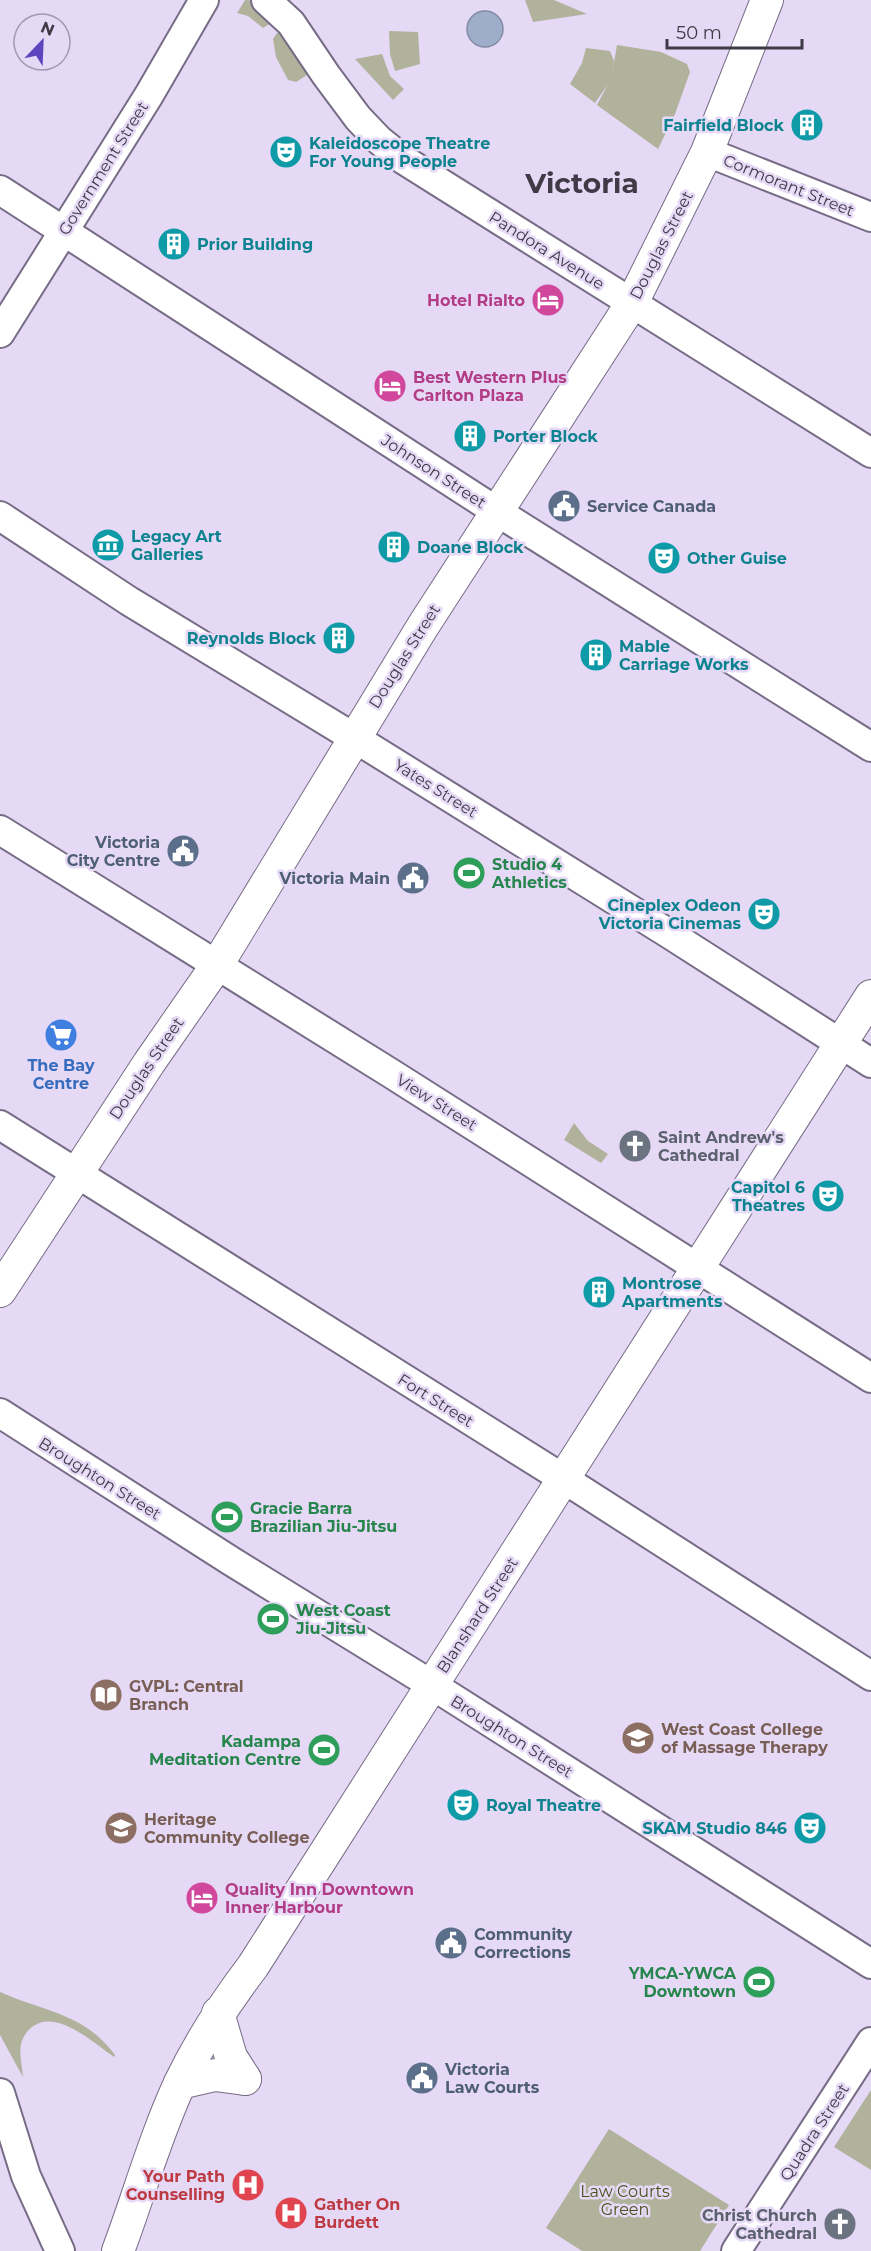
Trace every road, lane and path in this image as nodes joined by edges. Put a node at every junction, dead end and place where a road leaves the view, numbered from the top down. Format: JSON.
{"nodes":[{"id":1,"x":204,"y":0,"type":"edge"},
{"id":2,"x":266,"y":0,"type":"edge"},
{"id":3,"x":767,"y":0,"type":"edge"},
{"id":4,"x":707,"y":152,"type":"junction"},
{"id":5,"x":0,"y":190,"type":"edge"},
{"id":6,"x":871,"y":217,"type":"edge"},
{"id":7,"x":64,"y":231,"type":"junction"},
{"id":8,"x":633,"y":303,"type":"junction"},
{"id":9,"x":0,"y":333,"type":"edge"},
{"id":10,"x":871,"y":453,"type":"edge"},
{"id":11,"x":496,"y":511,"type":"junction"},
{"id":12,"x":0,"y":516,"type":"edge"},
{"id":13,"x":353,"y":737,"type":"junction"},
{"id":14,"x":871,"y":747,"type":"edge"},
{"id":15,"x":0,"y":830,"type":"edge"},
{"id":16,"x":217,"y":966,"type":"junction"},
{"id":17,"x":871,"y":996,"type":"edge"},
{"id":18,"x":841,"y":1044,"type":"junction"},
{"id":19,"x":871,"y":1063,"type":"edge"},
{"id":20,"x":0,"y":1125,"type":"edge"},
{"id":21,"x":77,"y":1173,"type":"junction"},
{"id":22,"x":699,"y":1269,"type":"junction"},
{"id":23,"x":0,"y":1291,"type":"edge"},
{"id":24,"x":871,"y":1378,"type":"edge"},
{"id":25,"x":0,"y":1413,"type":"edge"},
{"id":26,"x":564,"y":1479,"type":"junction"},
{"id":27,"x":871,"y":1676,"type":"edge"},
{"id":28,"x":432,"y":1685,"type":"junction"},
{"id":29,"x":871,"y":1964,"type":"edge"},
{"id":30,"x":218,"y":2013,"type":"junction"},
{"id":31,"x":871,"y":2042,"type":"edge"},
{"id":32,"x":180,"y":2083,"type":"junction"},
{"id":33,"x":0,"y":2093,"type":"edge"},
{"id":34,"x":60,"y":2251,"type":"edge"},
{"id":35,"x":118,"y":2251,"type":"edge"},
{"id":36,"x":736,"y":2251,"type":"edge"}],
"edges":[{"from":1,"to":7,"type":"main road","name":"Government Street"},
{"from":2,"to":8,"type":"main road","name":"Pandora Avenue"},
{"from":3,"to":4,"type":"main road","name":"Douglas Street"},
{"from":4,"to":6,"type":"main road","name":"Cormorant Street"},
{"from":4,"to":8,"type":"main road","name":"Douglas Street"},
{"from":5,"to":7,"type":"main road","name":"Johnson Street"},
{"from":7,"to":9,"type":"main road","name":"Government Street"},
{"from":7,"to":11,"type":"main road","name":"Johnson Street"},
{"from":8,"to":10,"type":"main road","name":"Pandora Avenue"},
{"from":8,"to":11,"type":"main road","name":"Douglas Street"},
{"from":11,"to":13,"type":"main road","name":"Douglas Street"},
{"from":11,"to":14,"type":"main road","name":"Johnson Street"},
{"from":12,"to":13,"type":"main road","name":"Yates Street"},
{"from":13,"to":16,"type":"main road","name":"Douglas Street"},
{"from":13,"to":18,"type":"main road","name":"Yates Street"},
{"from":15,"to":16,"type":"main road","name":"View Street"},
{"from":16,"to":21,"type":"main road","name":"Douglas Street"},
{"from":16,"to":22,"type":"main road","name":"View Street"},
{"from":17,"to":18,"type":"main road","name":"Blanshard Street"},
{"from":18,"to":19,"type":"main road","name":"Yates Street"},
{"from":18,"to":22,"type":"main road","name":"Blanshard Street"},
{"from":20,"to":21,"type":"main road","name":"Fort Street"},
{"from":21,"to":23,"type":"main road","name":"Douglas Street"},
{"from":21,"to":26,"type":"main road","name":"Fort Street"},
{"from":22,"to":24,"type":"main road","name":"View Street"},
{"from":22,"to":26,"type":"main road","name":"Blanshard Street"},
{"from":25,"to":28,"type":"main road","name":"Broughton Street"},
{"from":26,"to":27,"type":"main road","name":"Fort Street"},
{"from":26,"to":28,"type":"main road","name":"Blanshard Street"},
{"from":28,"to":29,"type":"main road","name":"Broughton Street"},
{"from":28,"to":30,"type":"main road","name":"Blanshard Street"},
{"from":30,"to":32,"type":"main road","name":"Blanshard Street"},
{"from":30,"to":32,"type":"main road"},
{"from":31,"to":36,"type":"main road","name":"Quadra Street"},
{"from":32,"to":35,"type":"main road","name":"Blanshard Street"},
{"from":33,"to":34,"type":"main road"}]}
